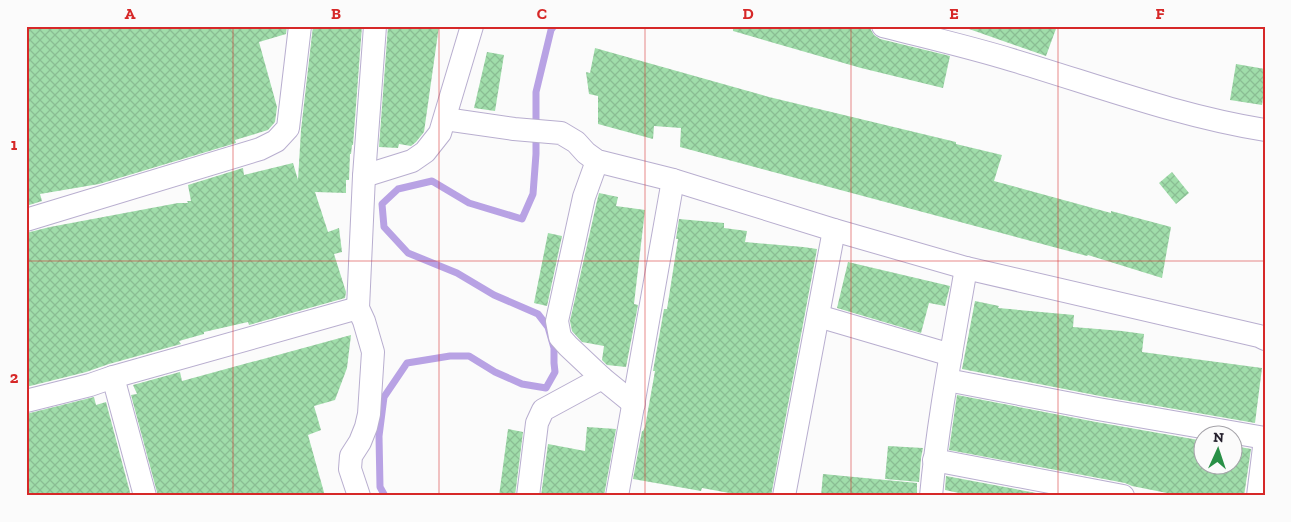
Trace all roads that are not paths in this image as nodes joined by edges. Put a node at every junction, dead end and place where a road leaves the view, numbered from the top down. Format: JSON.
{"nodes":[{"id":1,"x":300,"y":26,"type":"edge"},
{"id":2,"x":375,"y":26,"type":"edge"},
{"id":3,"x":472,"y":26,"type":"edge"},
{"id":4,"x":883,"y":26,"type":"edge"},
{"id":5,"x":445,"y":119,"type":"junction"},
{"id":6,"x":1265,"y":130,"type":"edge"},
{"id":7,"x":597,"y":161,"type":"junction"},
{"id":8,"x":364,"y":176,"type":"junction"},
{"id":9,"x":673,"y":180,"type":"junction"},
{"id":10,"x":26,"y":220,"type":"edge"},
{"id":11,"x":834,"y":230,"type":"junction"},
{"id":12,"x":966,"y":268,"type":"junction"},
{"id":13,"x":358,"y":308,"type":"junction"},
{"id":14,"x":818,"y":316,"type":"junction"},
{"id":15,"x":1265,"y":339,"type":"edge"},
{"id":16,"x":950,"y":356,"type":"junction"},
{"id":17,"x":113,"y":377,"type":"junction"},
{"id":18,"x":602,"y":378,"type":"junction"},
{"id":19,"x":947,"y":380,"type":"junction"},
{"id":20,"x":26,"y":401,"type":"edge"},
{"id":21,"x":634,"y":404,"type":"junction"},
{"id":22,"x":1265,"y":439,"type":"edge"},
{"id":23,"x":934,"y":460,"type":"junction"},
{"id":24,"x":620,"y":495,"type":"edge"},
{"id":25,"x":145,"y":496,"type":"edge"},
{"id":26,"x":358,"y":496,"type":"edge"},
{"id":27,"x":528,"y":496,"type":"edge"},
{"id":28,"x":784,"y":496,"type":"edge"},
{"id":29,"x":931,"y":496,"type":"edge"},
{"id":30,"x":1123,"y":496,"type":"edge"},
{"id":31,"x":1258,"y":496,"type":"edge"}],
"edges":[{"from":1,"to":10,"type":"street"},
{"from":2,"to":8,"type":"street"},
{"from":3,"to":5,"type":"street"},
{"from":4,"to":6,"type":"street"},
{"from":5,"to":7,"type":"street"},
{"from":5,"to":8,"type":"street"},
{"from":7,"to":9,"type":"street"},
{"from":7,"to":18,"type":"street"},
{"from":8,"to":13,"type":"street"},
{"from":9,"to":11,"type":"street"},
{"from":9,"to":21,"type":"street"},
{"from":11,"to":12,"type":"street"},
{"from":11,"to":14,"type":"street"},
{"from":12,"to":15,"type":"street"},
{"from":12,"to":16,"type":"street"},
{"from":13,"to":17,"type":"street"},
{"from":13,"to":26,"type":"street"},
{"from":14,"to":16,"type":"street"},
{"from":14,"to":28,"type":"street"},
{"from":16,"to":19,"type":"street"},
{"from":17,"to":20,"type":"street"},
{"from":17,"to":25,"type":"street"},
{"from":18,"to":21,"type":"street"},
{"from":18,"to":27,"type":"street"},
{"from":19,"to":22,"type":"street"},
{"from":19,"to":23,"type":"street"},
{"from":21,"to":24,"type":"street"},
{"from":22,"to":31,"type":"street"},
{"from":23,"to":29,"type":"street"},
{"from":23,"to":30,"type":"street"}]}
